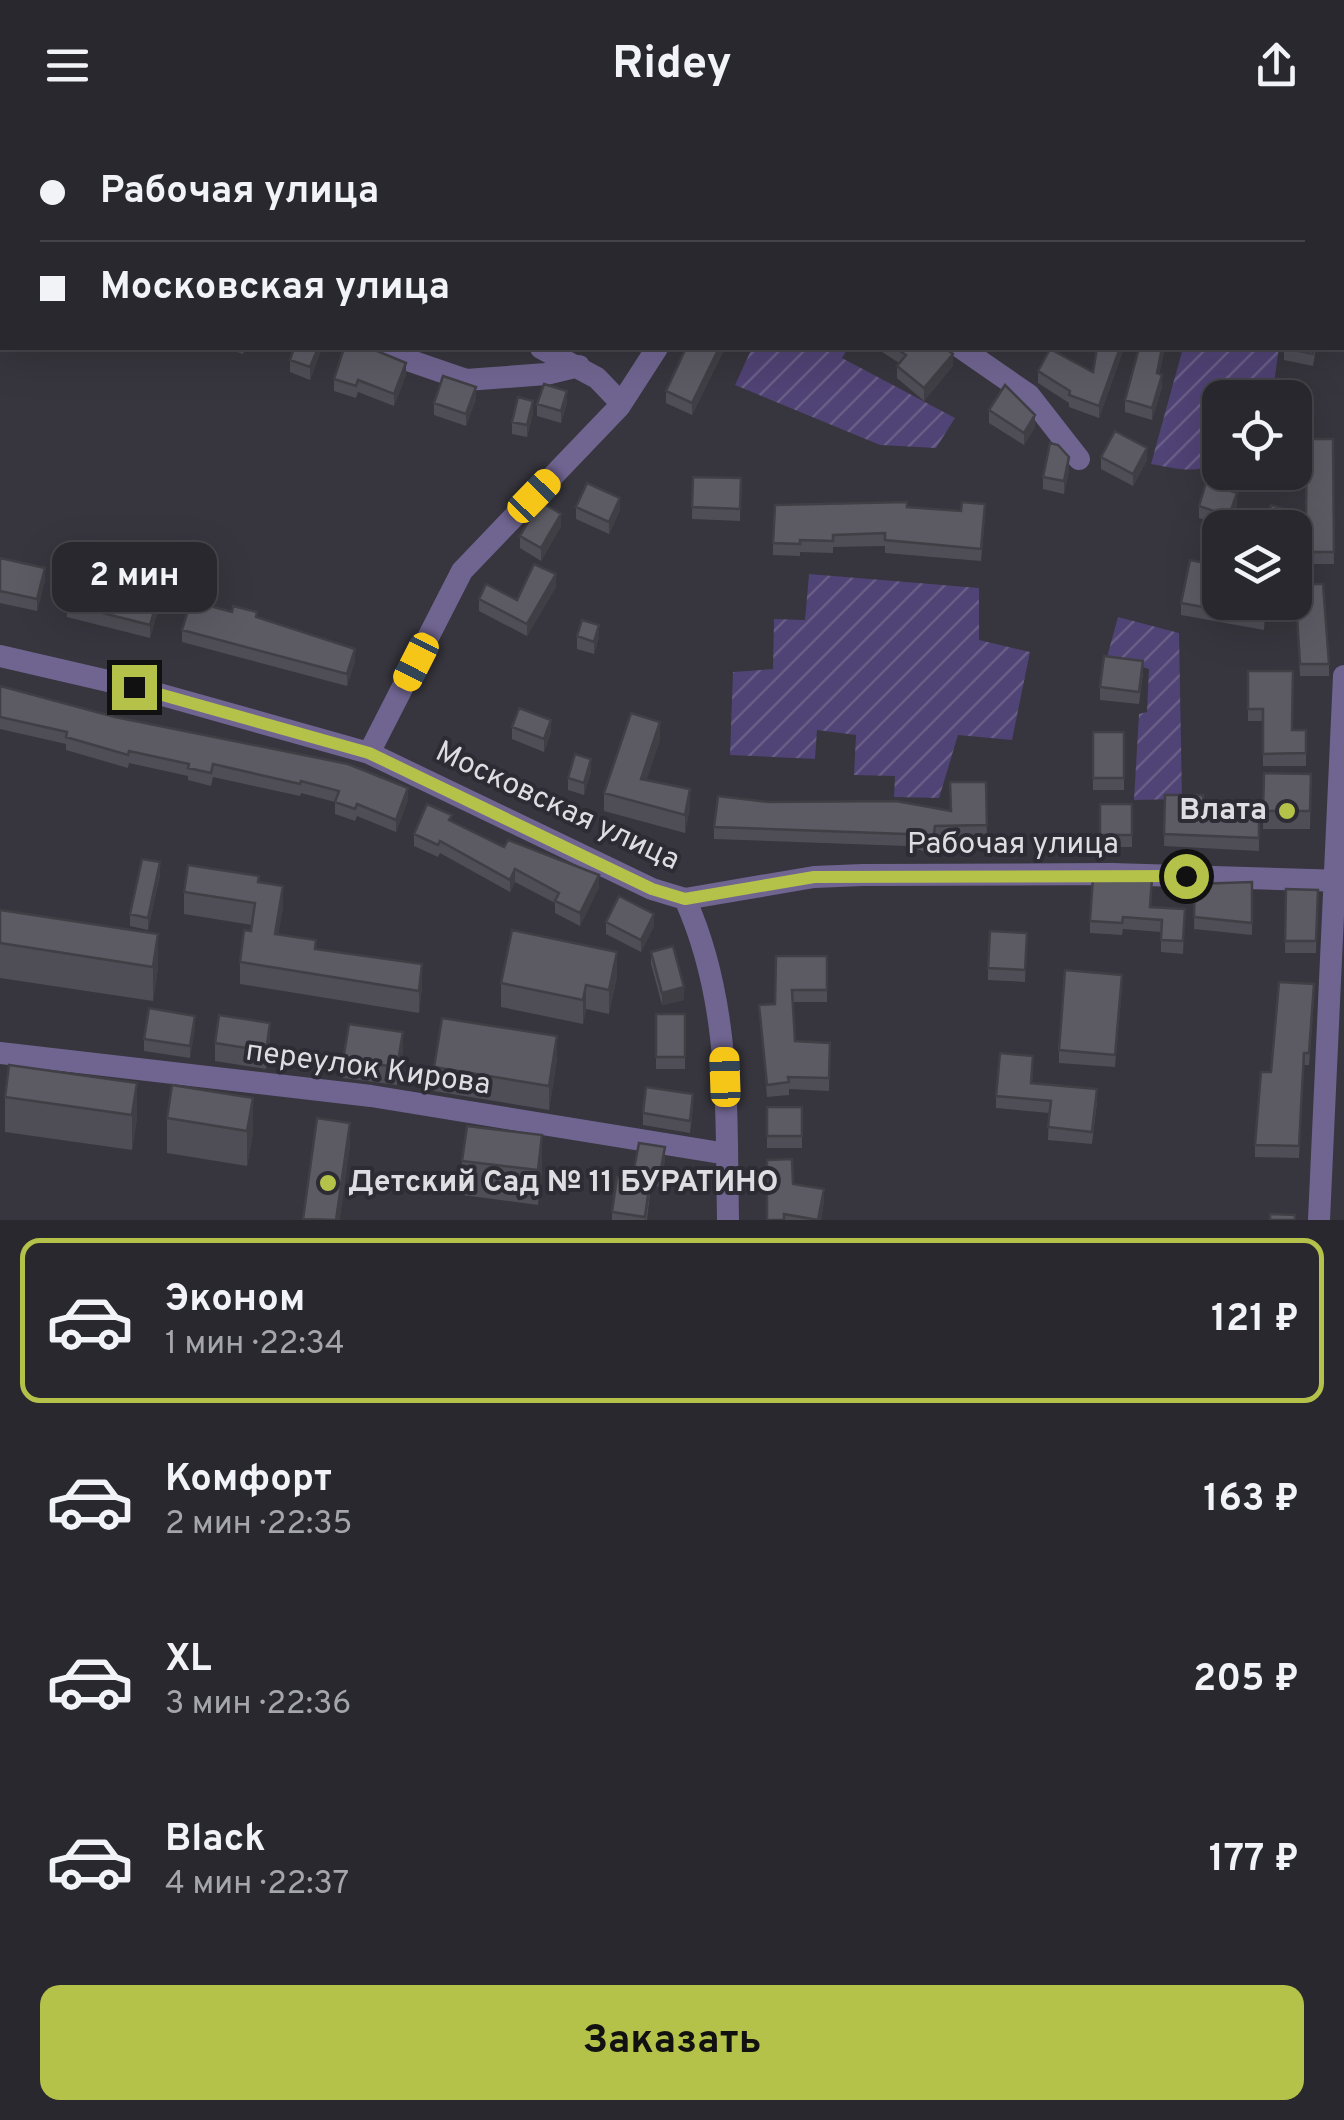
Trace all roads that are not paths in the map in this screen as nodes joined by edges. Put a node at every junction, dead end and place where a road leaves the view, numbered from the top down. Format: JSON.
{"nodes":[{"id":1,"x":380,"y":350,"type":"edge"},
{"id":2,"x":545,"y":350,"type":"edge"},
{"id":3,"x":656,"y":350,"type":"edge"},
{"id":4,"x":964,"y":350,"type":"edge"},
{"id":5,"x":579,"y":366,"type":"junction"},
{"id":6,"x":622,"y":402,"type":"junction"},
{"id":7,"x":1079,"y":459,"type":"dead end"},
{"id":8,"x":0,"y":656,"type":"edge"},
{"id":9,"x":1344,"y":676,"type":"edge"},
{"id":10,"x":369,"y":753,"type":"junction"},
{"id":11,"x":1340,"y":881,"type":"edge"},
{"id":12,"x":685,"y":899,"type":"junction"},
{"id":13,"x":0,"y":1053,"type":"edge"},
{"id":14,"x":727,"y":1154,"type":"junction"},
{"id":15,"x":728,"y":1220,"type":"edge"},
{"id":16,"x":1319,"y":1220,"type":"edge"}],
"edges":[{"from":1,"to":5,"type":"street"},
{"from":2,"to":5,"type":"street"},
{"from":3,"to":6,"type":"street"},
{"from":4,"to":7,"type":"street"},
{"from":5,"to":6,"type":"street"},
{"from":6,"to":10,"type":"street"},
{"from":8,"to":10,"type":"street","name":"Московская улица"},
{"from":9,"to":11,"type":"street"},
{"from":10,"to":12,"type":"street","name":"Московская улица"},
{"from":11,"to":12,"type":"street","name":"Рабочая улица"},
{"from":11,"to":16,"type":"street"},
{"from":12,"to":14,"type":"street"},
{"from":13,"to":14,"type":"street","name":"переулок Кирова"},
{"from":14,"to":15,"type":"street"}]}
